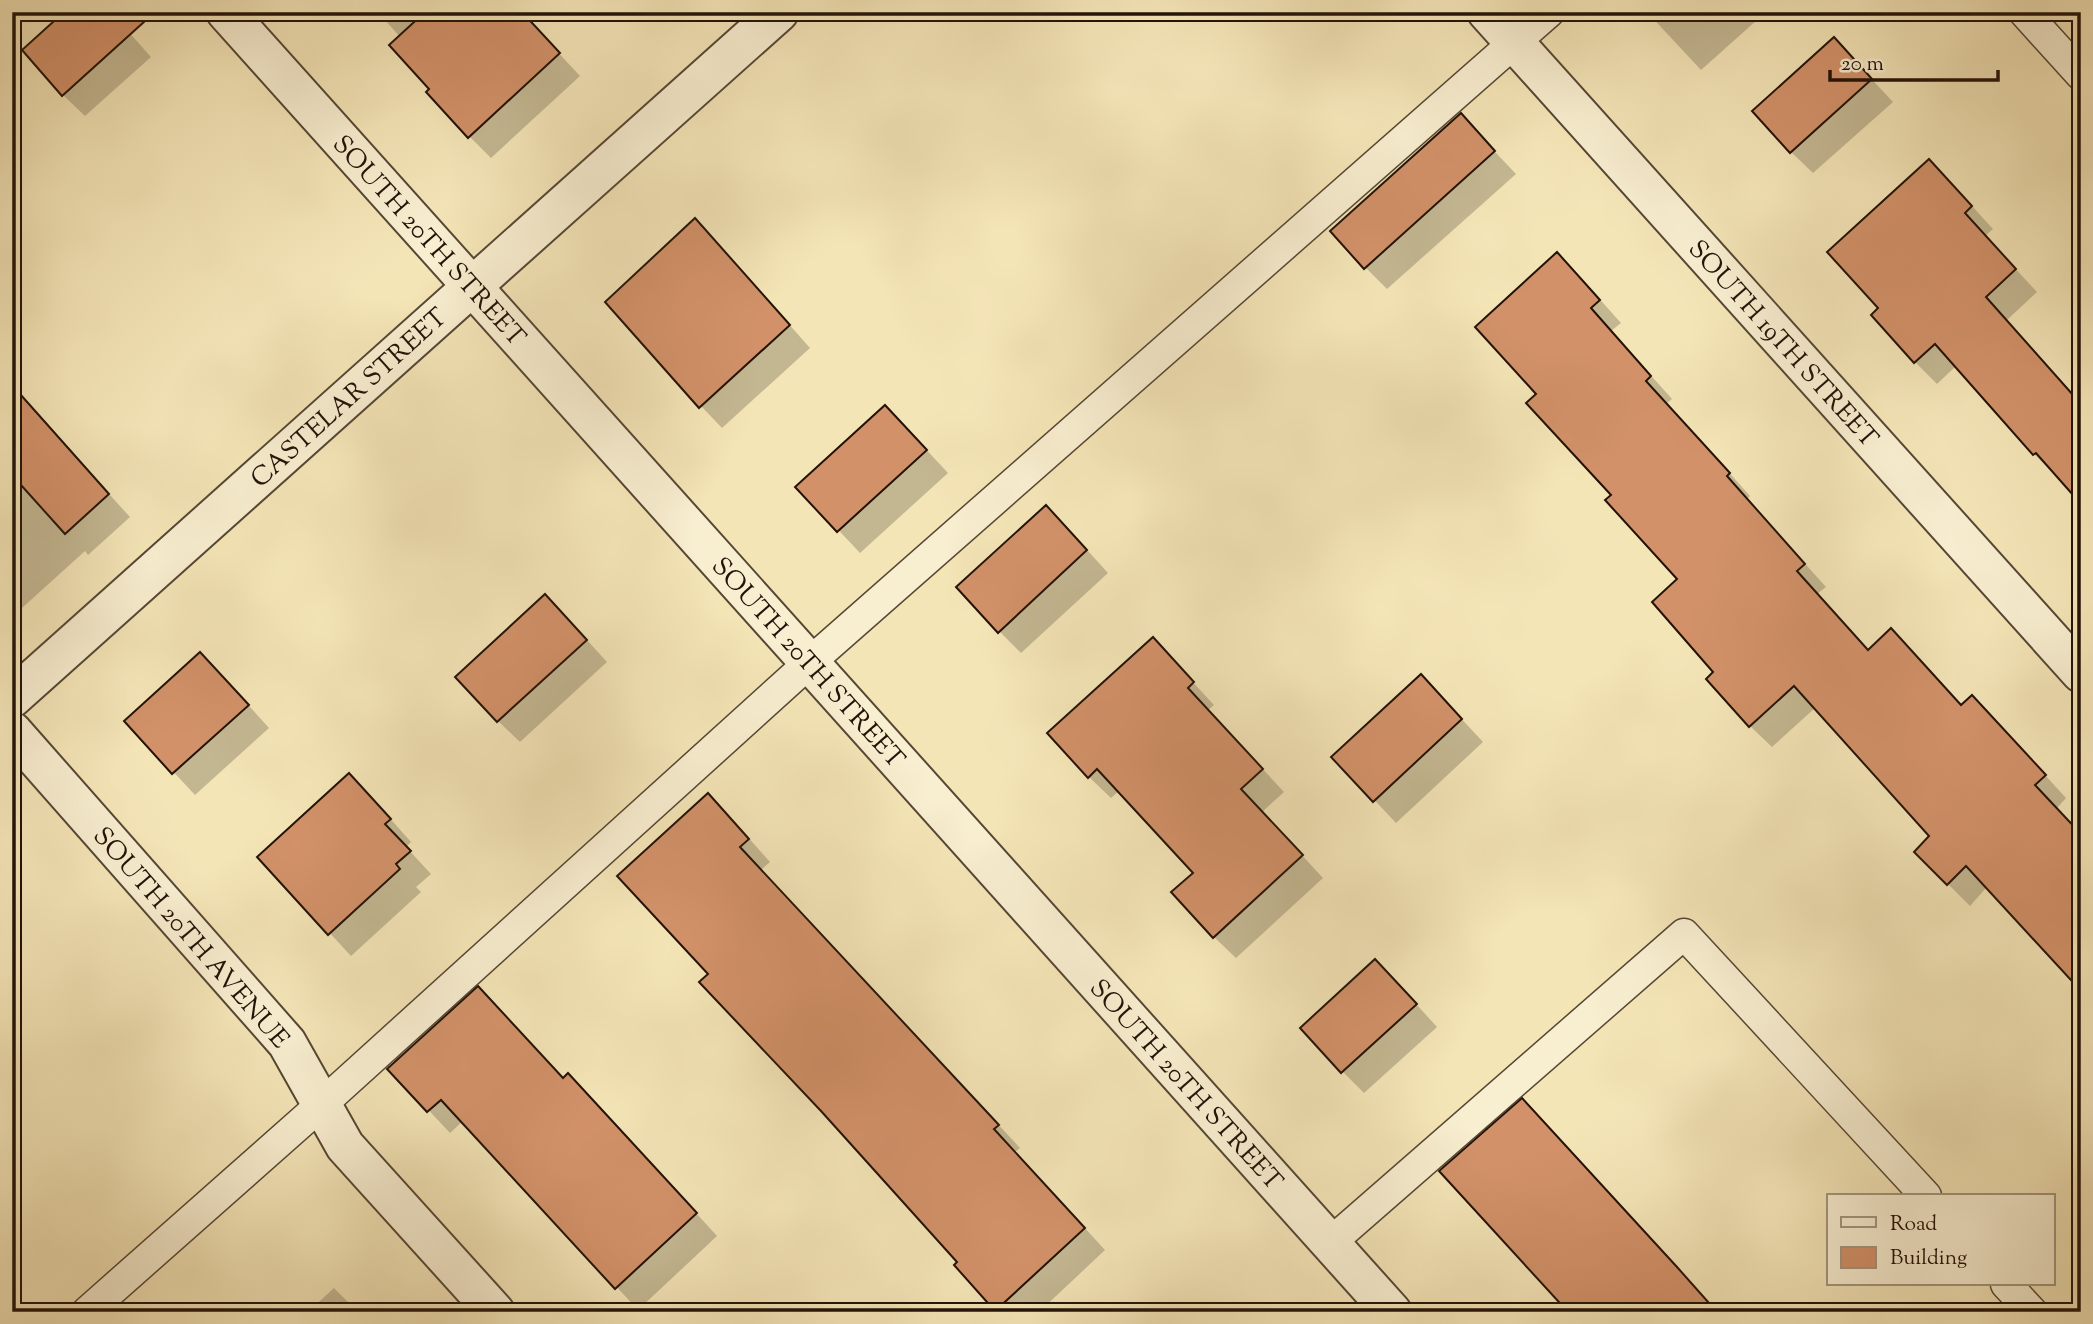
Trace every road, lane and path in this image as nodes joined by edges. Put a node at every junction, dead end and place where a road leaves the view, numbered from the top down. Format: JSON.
{"nodes":[{"id":1,"x":226,"y":12,"type":"edge"},
{"id":2,"x":779,"y":12,"type":"edge"},
{"id":3,"x":1487,"y":12,"type":"edge"},
{"id":4,"x":1549,"y":12,"type":"edge"},
{"id":5,"x":2024,"y":12,"type":"edge"},
{"id":6,"x":1515,"y":43,"type":"junction"},
{"id":7,"x":2081,"y":75,"type":"edge"},
{"id":8,"x":472,"y":286,"type":"junction"},
{"id":9,"x":809,"y":663,"type":"junction"},
{"id":10,"x":2081,"y":673,"type":"edge"},
{"id":11,"x":12,"y":698,"type":"edge"},
{"id":12,"x":12,"y":731,"type":"edge"},
{"id":13,"x":322,"y":1104,"type":"junction"},
{"id":14,"x":1924,"y":1194,"type":"edge"},
{"id":15,"x":1330,"y":1243,"type":"junction"},
{"id":16,"x":2008,"y":1286,"type":"edge"},
{"id":17,"x":88,"y":1312,"type":"edge"},
{"id":18,"x":495,"y":1312,"type":"edge"},
{"id":19,"x":1392,"y":1312,"type":"edge"},
{"id":20,"x":2032,"y":1312,"type":"edge"}],
"edges":[{"from":1,"to":8,"type":"street","name":"SOUTH 20TH STREET"},
{"from":2,"to":8,"type":"street","name":"CASTELAR STREET"},
{"from":3,"to":6,"type":"street","name":"SOUTH 19TH STREET"},
{"from":4,"to":6,"type":"lane"},
{"from":5,"to":7,"type":"lane"},
{"from":6,"to":9,"type":"lane"},
{"from":6,"to":10,"type":"street","name":"SOUTH 19TH STREET"},
{"from":8,"to":9,"type":"street","name":"SOUTH 20TH STREET"},
{"from":8,"to":11,"type":"street","name":"CASTELAR STREET"},
{"from":9,"to":13,"type":"lane"},
{"from":9,"to":15,"type":"street","name":"SOUTH 20TH STREET"},
{"from":12,"to":13,"type":"street","name":"SOUTH 20TH AVENUE"},
{"from":13,"to":17,"type":"lane"},
{"from":13,"to":18,"type":"street","name":"SOUTH 20TH AVENUE"},
{"from":14,"to":15,"type":"lane"},
{"from":15,"to":19,"type":"street","name":"SOUTH 20TH STREET"},
{"from":16,"to":20,"type":"lane"}]}
